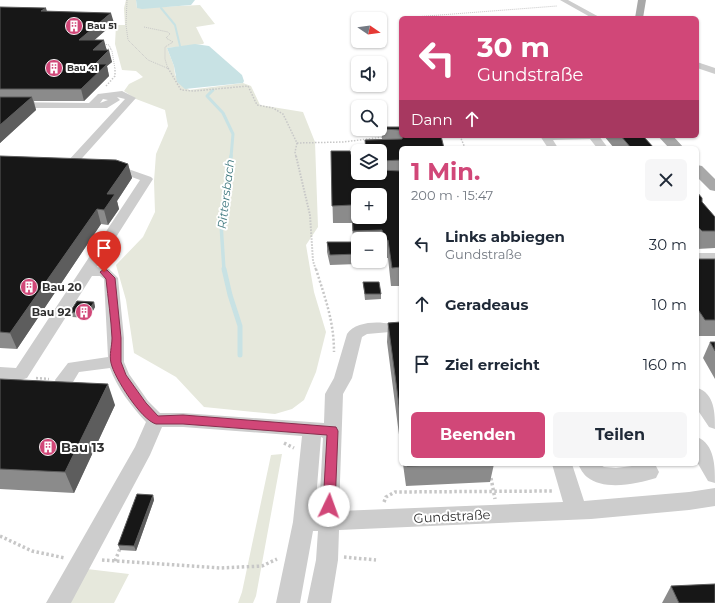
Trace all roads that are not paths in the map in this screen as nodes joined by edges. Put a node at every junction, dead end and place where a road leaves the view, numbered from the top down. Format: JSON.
{"nodes":[{"id":1,"x":563,"y":0,"type":"edge"},
{"id":2,"x":642,"y":0,"type":"edge"},
{"id":3,"x":593,"y":16,"type":"edge"},
{"id":4,"x":639,"y":16,"type":"edge"},
{"id":5,"x":699,"y":66,"type":"edge"},
{"id":6,"x":715,"y":71,"type":"edge"},
{"id":7,"x":101,"y":96,"type":"junction"},
{"id":8,"x":0,"y":106,"type":"edge"},
{"id":9,"x":91,"y":106,"type":"junction"},
{"id":10,"x":594,"y":138,"type":"edge"},
{"id":11,"x":667,"y":138,"type":"edge"},
{"id":12,"x":601,"y":146,"type":"edge"},
{"id":13,"x":675,"y":146,"type":"edge"},
{"id":14,"x":55,"y":164,"type":"edge"},
{"id":15,"x":71,"y":164,"type":"junction"},
{"id":16,"x":86,"y":165,"type":"edge"},
{"id":17,"x":102,"y":165,"type":"edge"},
{"id":18,"x":699,"y":171,"type":"edge"},
{"id":19,"x":359,"y":180,"type":"edge"},
{"id":20,"x":399,"y":182,"type":"edge"},
{"id":21,"x":715,"y":187,"type":"edge"},
{"id":22,"x":699,"y":257,"type":"edge"},
{"id":23,"x":715,"y":257,"type":"edge"},
{"id":24,"x":86,"y":271,"type":"junction"},
{"id":25,"x":384,"y":328,"type":"dead end"},
{"id":26,"x":116,"y":362,"type":"junction"},
{"id":27,"x":0,"y":373,"type":"edge"},
{"id":28,"x":98,"y":393,"type":"edge"},
{"id":29,"x":699,"y":397,"type":"edge"},
{"id":30,"x":156,"y":420,"type":"junction"},
{"id":31,"x":715,"y":422,"type":"edge"},
{"id":32,"x":312,"y":430,"type":"junction"},
{"id":33,"x":332,"y":431,"type":"junction"},
{"id":34,"x":699,"y":449,"type":"edge"},
{"id":35,"x":563,"y":466,"type":"edge"},
{"id":36,"x":589,"y":466,"type":"edge"},
{"id":37,"x":649,"y":472,"type":"dead end"},
{"id":38,"x":715,"y":475,"type":"edge"},
{"id":39,"x":715,"y":497,"type":"edge"},
{"id":40,"x":573,"y":501,"type":"junction"},
{"id":41,"x":304,"y":522,"type":"junction"},
{"id":42,"x":328,"y":522,"type":"junction"},
{"id":43,"x":58,"y":603,"type":"edge"},
{"id":44,"x":288,"y":603,"type":"edge"},
{"id":45,"x":319,"y":603,"type":"edge"}],
"edges":[{"from":1,"to":3,"type":"street"},
{"from":2,"to":4,"type":"main road"},
{"from":5,"to":6,"type":"street"},
{"from":7,"to":9,"type":"street"},
{"from":7,"to":9,"type":"street"},
{"from":7,"to":15,"type":"street"},
{"from":8,"to":9,"type":"street"},
{"from":10,"to":12,"type":"street"},
{"from":11,"to":13,"type":"main road"},
{"from":14,"to":15,"type":"street"},
{"from":15,"to":16,"type":"street"},
{"from":17,"to":24,"type":"street"},
{"from":18,"to":21,"type":"main road"},
{"from":19,"to":20,"type":"street"},
{"from":22,"to":23,"type":"street"},
{"from":24,"to":26,"type":"street"},
{"from":24,"to":27,"type":"street"},
{"from":25,"to":33,"type":"street"},
{"from":26,"to":28,"type":"street"},
{"from":26,"to":30,"type":"street"},
{"from":29,"to":31,"type":"street"},
{"from":30,"to":32,"type":"street"},
{"from":30,"to":43,"type":"street"},
{"from":32,"to":33,"type":"street"},
{"from":32,"to":41,"type":"street"},
{"from":33,"to":42,"type":"street"},
{"from":34,"to":38,"type":"street"},
{"from":35,"to":40,"type":"street"},
{"from":36,"to":37,"type":"street"},
{"from":39,"to":40,"type":"street","name":"Gundstraße"},
{"from":40,"to":42,"type":"street","name":"Gundstraße"},
{"from":41,"to":42,"type":"street","name":"Gundstraße"},
{"from":41,"to":44,"type":"street"},
{"from":42,"to":45,"type":"street"}]}
